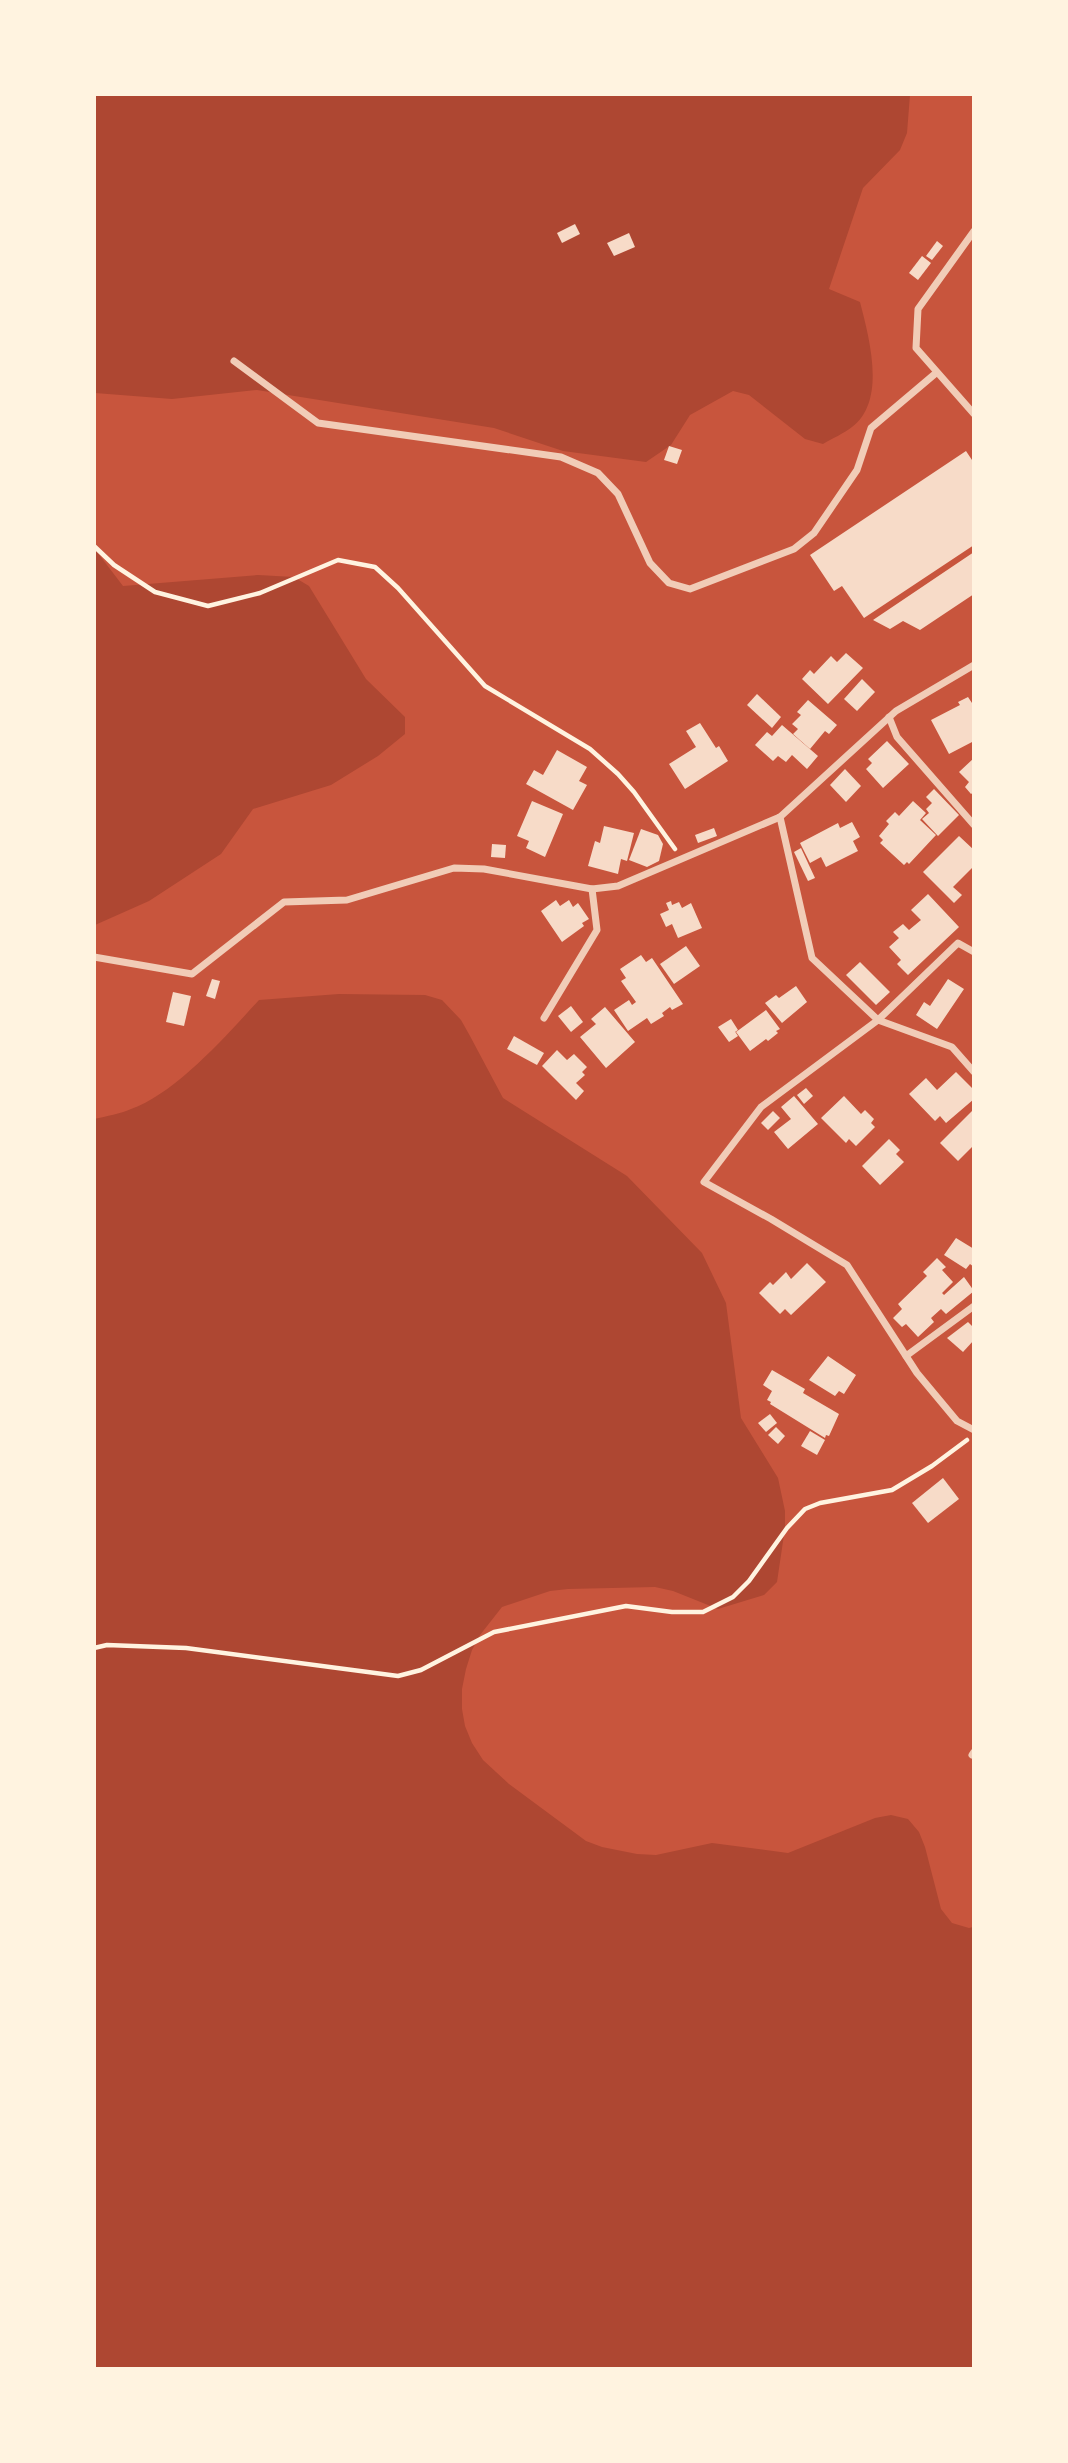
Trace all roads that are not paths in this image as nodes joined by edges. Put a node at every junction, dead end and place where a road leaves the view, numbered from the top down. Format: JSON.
{"nodes":[{"id":1,"x":974,"y":231,"type":"edge"},
{"id":2,"x":234,"y":361,"type":"dead end"},
{"id":3,"x":936,"y":373,"type":"junction"},
{"id":4,"x":974,"y":414,"type":"edge"},
{"id":5,"x":974,"y":665,"type":"edge"},
{"id":6,"x":889,"y":718,"type":"junction"},
{"id":7,"x":780,"y":817,"type":"junction"},
{"id":8,"x":974,"y":825,"type":"edge"},
{"id":9,"x":592,"y":889,"type":"junction"},
{"id":10,"x":974,"y":952,"type":"edge"},
{"id":11,"x":94,"y":957,"type":"edge"},
{"id":12,"x":544,"y":1018,"type":"dead end"},
{"id":13,"x":878,"y":1020,"type":"junction"},
{"id":14,"x":974,"y":1072,"type":"edge"},
{"id":15,"x":974,"y":1306,"type":"edge"},
{"id":16,"x":905,"y":1356,"type":"junction"},
{"id":17,"x":974,"y":1430,"type":"edge"}],
"edges":[{"from":1,"to":3,"type":"street"},
{"from":2,"to":3,"type":"street"},
{"from":3,"to":4,"type":"street"},
{"from":5,"to":6,"type":"street"},
{"from":6,"to":7,"type":"street"},
{"from":6,"to":8,"type":"street"},
{"from":7,"to":9,"type":"street"},
{"from":7,"to":13,"type":"street"},
{"from":9,"to":11,"type":"street"},
{"from":9,"to":12,"type":"street"},
{"from":10,"to":13,"type":"street"},
{"from":13,"to":14,"type":"street"},
{"from":13,"to":16,"type":"street"},
{"from":15,"to":16,"type":"street"},
{"from":16,"to":17,"type":"street"}]}
